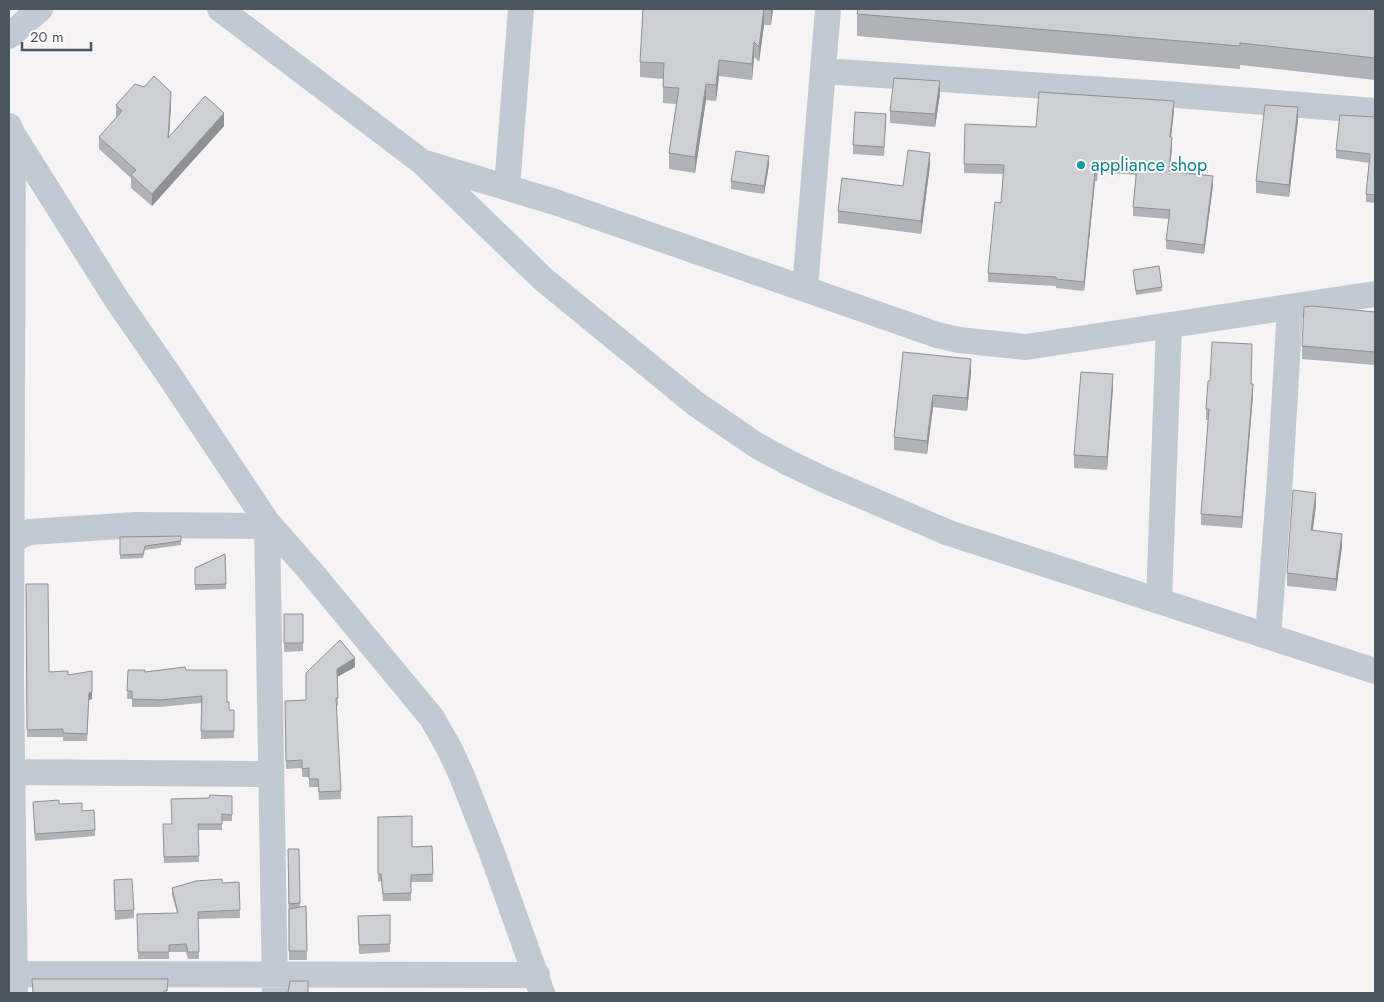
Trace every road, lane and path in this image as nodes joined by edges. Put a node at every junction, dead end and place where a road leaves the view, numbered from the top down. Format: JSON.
{"nodes":[{"id":1,"x":40,"y":9,"type":"edge"},
{"id":2,"x":220,"y":9,"type":"edge"},
{"id":3,"x":521,"y":9,"type":"edge"},
{"id":4,"x":828,"y":9,"type":"edge"},
{"id":5,"x":9,"y":36,"type":"edge"},
{"id":6,"x":823,"y":71,"type":"junction"},
{"id":7,"x":1375,"y":112,"type":"edge"},
{"id":8,"x":11,"y":130,"type":"edge"},
{"id":9,"x":422,"y":162,"type":"junction"},
{"id":10,"x":507,"y":187,"type":"junction"},
{"id":11,"x":805,"y":288,"type":"junction"},
{"id":12,"x":1375,"y":294,"type":"edge"},
{"id":13,"x":1290,"y":307,"type":"junction"},
{"id":14,"x":1169,"y":326,"type":"junction"},
{"id":15,"x":10,"y":409,"type":"edge"},
{"id":16,"x":267,"y":524,"type":"junction"},
{"id":17,"x":10,"y":539,"type":"edge"},
{"id":18,"x":1160,"y":602,"type":"junction"},
{"id":19,"x":1268,"y":636,"type":"junction"},
{"id":20,"x":1375,"y":671,"type":"edge"},
{"id":21,"x":12,"y":772,"type":"junction"},
{"id":22,"x":270,"y":774,"type":"junction"},
{"id":23,"x":11,"y":905,"type":"edge"},
{"id":24,"x":15,"y":983,"type":"edge"},
{"id":25,"x":274,"y":983,"type":"edge"},
{"id":26,"x":540,"y":984,"type":"edge"}],
"edges":[{"from":1,"to":5,"type":"street"},
{"from":2,"to":9,"type":"street"},
{"from":3,"to":10,"type":"street"},
{"from":4,"to":6,"type":"street"},
{"from":6,"to":7,"type":"street"},
{"from":6,"to":11,"type":"street"},
{"from":8,"to":15,"type":"street"},
{"from":8,"to":16,"type":"street"},
{"from":9,"to":10,"type":"street"},
{"from":9,"to":18,"type":"street"},
{"from":10,"to":11,"type":"street"},
{"from":11,"to":14,"type":"street"},
{"from":12,"to":13,"type":"street"},
{"from":13,"to":14,"type":"street"},
{"from":13,"to":19,"type":"street"},
{"from":14,"to":18,"type":"street"},
{"from":15,"to":17,"type":"street"},
{"from":16,"to":17,"type":"street"},
{"from":16,"to":22,"type":"street"},
{"from":16,"to":26,"type":"street"},
{"from":17,"to":21,"type":"street"},
{"from":18,"to":19,"type":"street"},
{"from":19,"to":20,"type":"street"},
{"from":21,"to":22,"type":"street"},
{"from":21,"to":23,"type":"street"},
{"from":22,"to":25,"type":"street"},
{"from":23,"to":24,"type":"street"},
{"from":24,"to":25,"type":"street"},
{"from":25,"to":26,"type":"street"}]}
